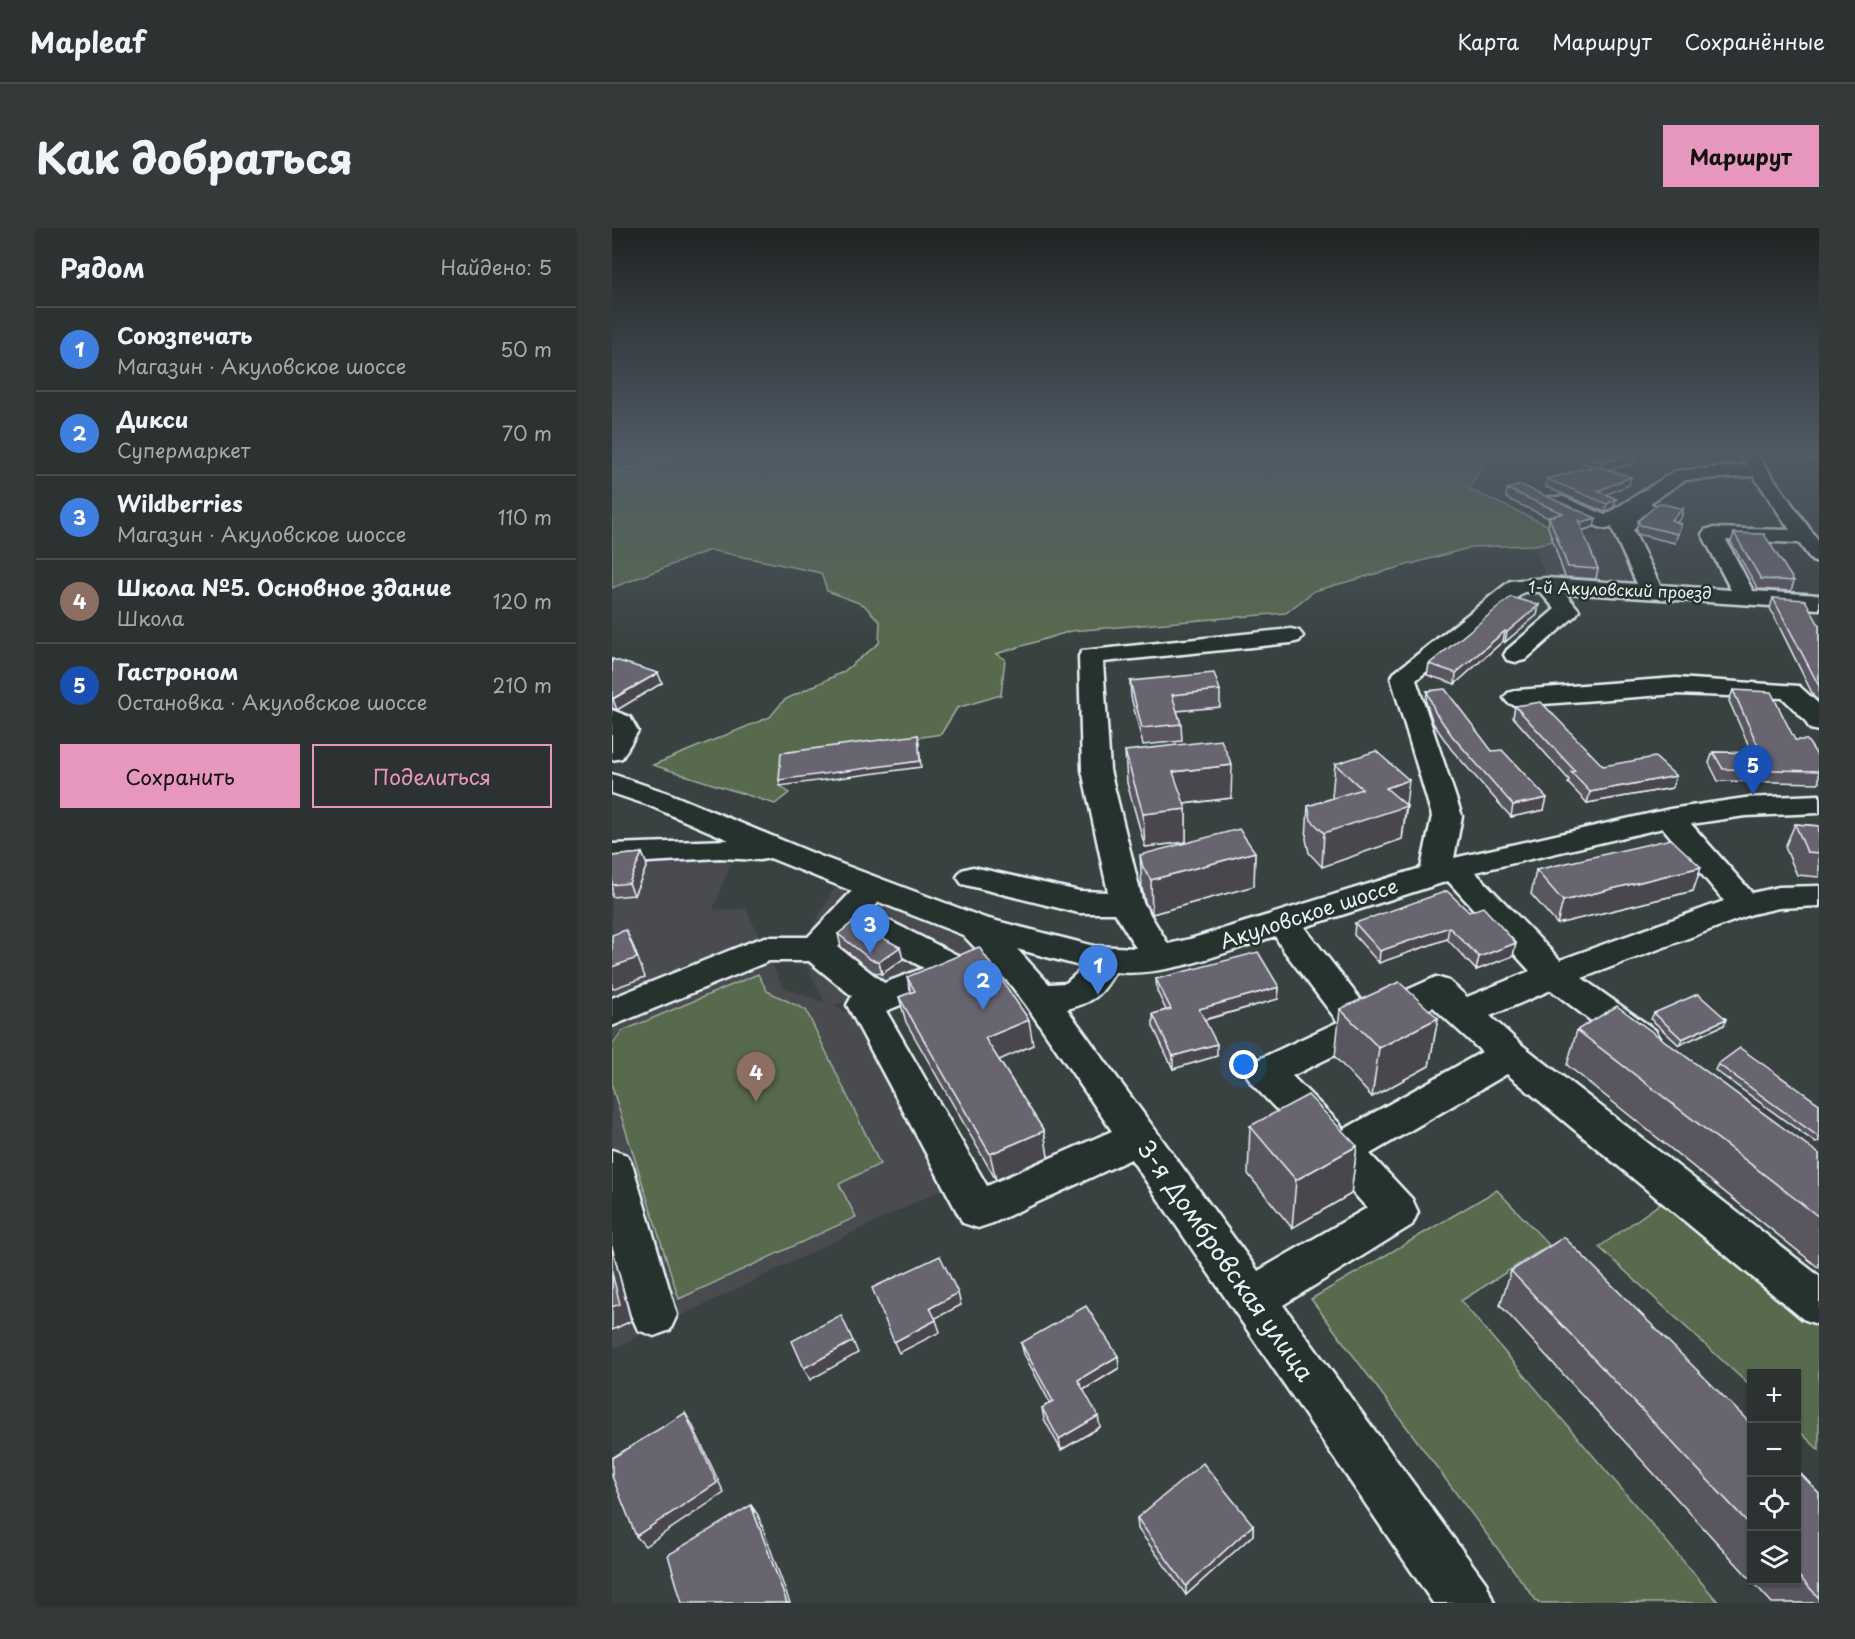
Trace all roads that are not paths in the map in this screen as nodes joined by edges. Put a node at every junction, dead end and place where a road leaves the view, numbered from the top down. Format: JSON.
{"nodes":[{"id":1,"x":1591,"y":516,"type":"edge"},
{"id":2,"x":1617,"y":516,"type":"edge"},
{"id":3,"x":1638,"y":516,"type":"edge"},
{"id":4,"x":1792,"y":516,"type":"edge"},
{"id":5,"x":1806,"y":537,"type":"junction"},
{"id":6,"x":1819,"y":557,"type":"edge"},
{"id":7,"x":1546,"y":585,"type":"junction"},
{"id":8,"x":1651,"y":590,"type":"junction"},
{"id":9,"x":1745,"y":596,"type":"junction"},
{"id":10,"x":1819,"y":602,"type":"edge"},
{"id":11,"x":1291,"y":636,"type":"dead end"},
{"id":12,"x":1516,"y":655,"type":"dead end"},
{"id":13,"x":1517,"y":698,"type":"dead end"},
{"id":14,"x":612,"y":718,"type":"edge"},
{"id":15,"x":1819,"y":723,"type":"edge"},
{"id":16,"x":612,"y":752,"type":"edge"},
{"id":17,"x":616,"y":786,"type":"edge"},
{"id":18,"x":1819,"y":804,"type":"edge"},
{"id":19,"x":1670,"y":818,"type":"junction"},
{"id":20,"x":612,"y":854,"type":"edge"},
{"id":21,"x":795,"y":859,"type":"junction"},
{"id":22,"x":1445,"y":870,"type":"junction"},
{"id":23,"x":973,"y":877,"type":"dead end"},
{"id":24,"x":873,"y":888,"type":"junction"},
{"id":25,"x":1819,"y":896,"type":"edge"},
{"id":26,"x":1127,"y":903,"type":"junction"},
{"id":27,"x":1745,"y":905,"type":"junction"},
{"id":28,"x":849,"y":914,"type":"junction"},
{"id":29,"x":1285,"y":923,"type":"junction"},
{"id":30,"x":817,"y":949,"type":"junction"},
{"id":31,"x":1080,"y":954,"type":"junction"},
{"id":32,"x":1159,"y":958,"type":"junction"},
{"id":33,"x":1008,"y":962,"type":"junction"},
{"id":34,"x":955,"y":969,"type":"junction"},
{"id":35,"x":1553,"y":974,"type":"junction"},
{"id":36,"x":880,"y":999,"type":"junction"},
{"id":37,"x":612,"y":1013,"type":"edge"},
{"id":38,"x":1463,"y":1013,"type":"junction"},
{"id":39,"x":1361,"y":1026,"type":"junction"},
{"id":40,"x":1509,"y":1055,"type":"junction"},
{"id":41,"x":1665,"y":1057,"type":"edge"},
{"id":42,"x":1137,"y":1138,"type":"junction"},
{"id":43,"x":1341,"y":1151,"type":"junction"},
{"id":44,"x":612,"y":1167,"type":"edge"},
{"id":45,"x":1252,"y":1299,"type":"junction"},
{"id":46,"x":1819,"y":1304,"type":"edge"},
{"id":47,"x":654,"y":1315,"type":"dead end"},
{"id":48,"x":1466,"y":1603,"type":"edge"}],
"edges":[{"from":1,"to":2,"type":"street"},
{"from":3,"to":8,"type":"street"},
{"from":4,"to":5,"type":"street"},
{"from":5,"to":6,"type":"street"},
{"from":5,"to":9,"type":"street"},
{"from":7,"to":8,"type":"street","name":"1-й Акуловский проезд"},
{"from":7,"to":12,"type":"street"},
{"from":7,"to":22,"type":"street","name":"1-й Акуловский проезд"},
{"from":8,"to":9,"type":"street","name":"1-й Акуловский проезд"},
{"from":9,"to":10,"type":"street","name":"1-й Акуловский проезд"},
{"from":11,"to":26,"type":"street"},
{"from":13,"to":15,"type":"street"},
{"from":14,"to":16,"type":"street"},
{"from":17,"to":21,"type":"street","name":"Акуловское шоссе"},
{"from":18,"to":19,"type":"street","name":"Акуловское шоссе"},
{"from":19,"to":22,"type":"street","name":"Акуловское шоссе"},
{"from":19,"to":27,"type":"street"},
{"from":20,"to":21,"type":"street"},
{"from":21,"to":24,"type":"street","name":"Акуловское шоссе"},
{"from":22,"to":29,"type":"street","name":"Акуловское шоссе"},
{"from":22,"to":35,"type":"street"},
{"from":23,"to":26,"type":"street"},
{"from":24,"to":28,"type":"street"},
{"from":24,"to":33,"type":"street","name":"Акуловское шоссе"},
{"from":25,"to":27,"type":"street"},
{"from":26,"to":32,"type":"street"},
{"from":27,"to":35,"type":"street"},
{"from":28,"to":30,"type":"street"},
{"from":28,"to":34,"type":"street"},
{"from":29,"to":32,"type":"street","name":"Акуловское шоссе"},
{"from":29,"to":39,"type":"street"},
{"from":30,"to":36,"type":"street"},
{"from":30,"to":37,"type":"street"},
{"from":31,"to":32,"type":"street","name":"Акуловское шоссе"},
{"from":31,"to":33,"type":"street","name":"Акуловское шоссе"},
{"from":31,"to":33,"type":"street"},
{"from":31,"to":33,"type":"street"},
{"from":33,"to":34,"type":"street"},
{"from":33,"to":42,"type":"street","name":"3-я Домбровская улица"},
{"from":34,"to":36,"type":"street"},
{"from":35,"to":38,"type":"street"},
{"from":35,"to":41,"type":"street"},
{"from":36,"to":42,"type":"street"},
{"from":38,"to":39,"type":"street"},
{"from":38,"to":40,"type":"street"},
{"from":39,"to":43,"type":"street"},
{"from":40,"to":43,"type":"street"},
{"from":40,"to":46,"type":"street"},
{"from":42,"to":45,"type":"street","name":"3-я Домбровская улица"},
{"from":43,"to":45,"type":"street"},
{"from":44,"to":47,"type":"street"},
{"from":45,"to":48,"type":"street","name":"3-я Домбровская улица"}]}
